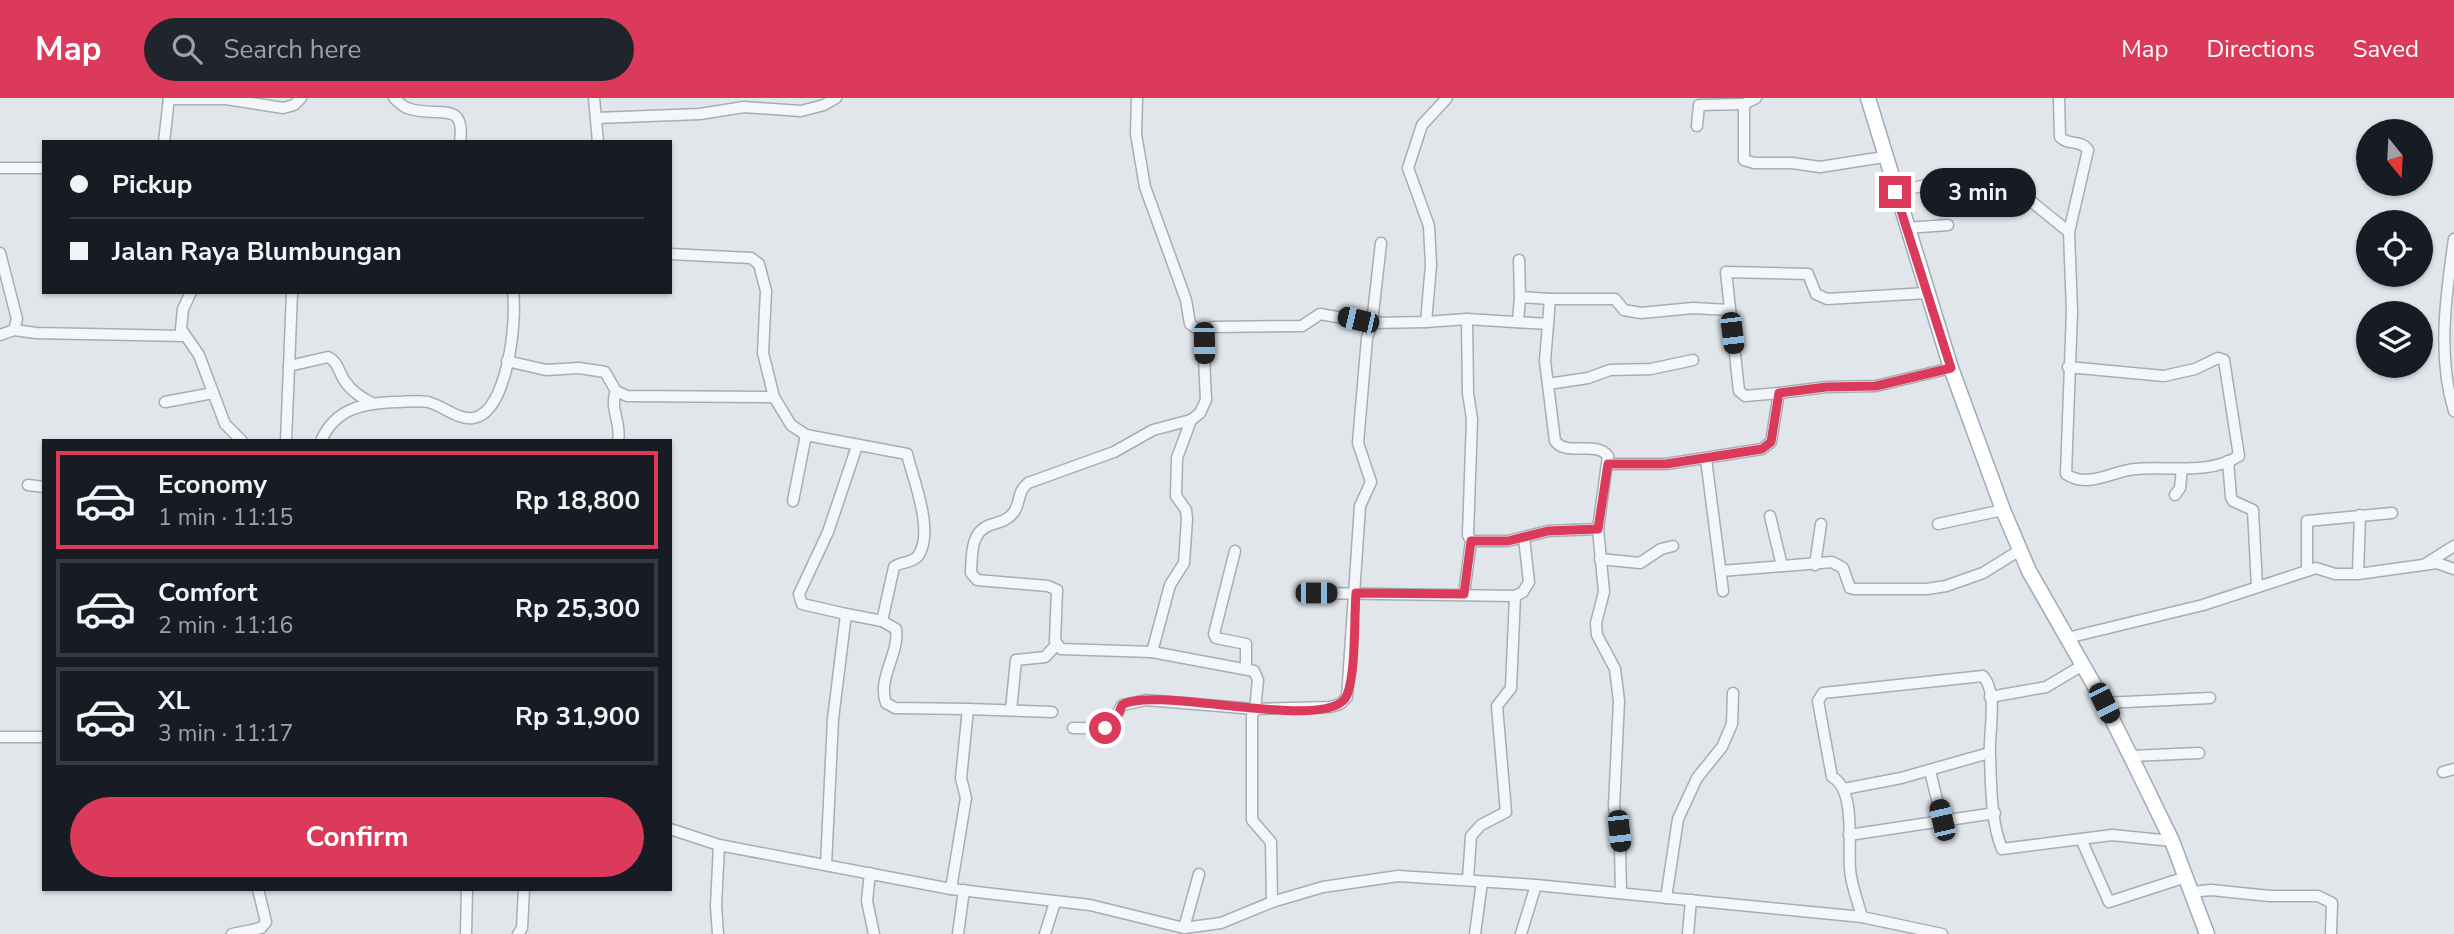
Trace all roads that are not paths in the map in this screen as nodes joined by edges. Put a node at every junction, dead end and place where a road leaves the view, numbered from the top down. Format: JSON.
{"nodes":[{"id":1,"x":301,"y":98,"type":"edge"},
{"id":2,"x":394,"y":98,"type":"edge"},
{"id":3,"x":594,"y":98,"type":"edge"},
{"id":4,"x":836,"y":98,"type":"edge"},
{"id":5,"x":1137,"y":98,"type":"edge"},
{"id":6,"x":1447,"y":98,"type":"edge"},
{"id":7,"x":1756,"y":98,"type":"edge"},
{"id":8,"x":1868,"y":98,"type":"edge"},
{"id":9,"x":2059,"y":98,"type":"edge"},
{"id":10,"x":169,"y":99,"type":"edge"},
{"id":11,"x":1744,"y":104,"type":"junction"},
{"id":12,"x":597,"y":118,"type":"junction"},
{"id":13,"x":1697,"y":127,"type":"dead end"},
{"id":14,"x":164,"y":140,"type":"edge"},
{"id":15,"x":460,"y":140,"type":"edge"},
{"id":16,"x":598,"y":140,"type":"edge"},
{"id":17,"x":1884,"y":157,"type":"junction"},
{"id":18,"x":0,"y":168,"type":"edge"},
{"id":19,"x":42,"y":168,"type":"edge"},
{"id":20,"x":1895,"y":192,"type":"junction"},
{"id":21,"x":1948,"y":225,"type":"dead end"},
{"id":22,"x":1906,"y":228,"type":"junction"},
{"id":23,"x":2069,"y":232,"type":"junction"},
{"id":24,"x":2454,"y":239,"type":"edge"},
{"id":25,"x":1381,"y":243,"type":"dead end"},
{"id":26,"x":0,"y":253,"type":"edge"},
{"id":27,"x":672,"y":254,"type":"edge"},
{"id":28,"x":1518,"y":260,"type":"dead end"},
{"id":29,"x":1927,"y":293,"type":"junction"},
{"id":30,"x":190,"y":294,"type":"edge"},
{"id":31,"x":292,"y":294,"type":"edge"},
{"id":32,"x":513,"y":294,"type":"edge"},
{"id":33,"x":1520,"y":297,"type":"junction"},
{"id":34,"x":1550,"y":299,"type":"junction"},
{"id":35,"x":1729,"y":310,"type":"junction"},
{"id":36,"x":1467,"y":318,"type":"junction"},
{"id":37,"x":1426,"y":322,"type":"junction"},
{"id":38,"x":1518,"y":322,"type":"junction"},
{"id":39,"x":1372,"y":323,"type":"junction"},
{"id":40,"x":1548,"y":324,"type":"junction"},
{"id":41,"x":14,"y":330,"type":"junction"},
{"id":42,"x":1200,"y":331,"type":"junction"},
{"id":43,"x":0,"y":335,"type":"edge"},
{"id":44,"x":185,"y":337,"type":"junction"},
{"id":45,"x":1693,"y":360,"type":"dead end"},
{"id":46,"x":508,"y":361,"type":"junction"},
{"id":47,"x":289,"y":366,"type":"junction"},
{"id":48,"x":2068,"y":367,"type":"junction"},
{"id":49,"x":1951,"y":368,"type":"junction"},
{"id":50,"x":1548,"y":384,"type":"junction"},
{"id":51,"x":615,"y":391,"type":"junction"},
{"id":52,"x":213,"y":393,"type":"junction"},
{"id":53,"x":1779,"y":393,"type":"junction"},
{"id":54,"x":774,"y":397,"type":"junction"},
{"id":55,"x":165,"y":402,"type":"dead end"},
{"id":56,"x":372,"y":403,"type":"junction"},
{"id":57,"x":2453,"y":403,"type":"edge"},
{"id":58,"x":1191,"y":420,"type":"junction"},
{"id":59,"x":806,"y":435,"type":"junction"},
{"id":60,"x":240,"y":439,"type":"edge"},
{"id":61,"x":286,"y":439,"type":"edge"},
{"id":62,"x":322,"y":439,"type":"edge"},
{"id":63,"x":618,"y":439,"type":"edge"},
{"id":64,"x":856,"y":446,"type":"junction"},
{"id":65,"x":1706,"y":459,"type":"junction"},
{"id":66,"x":2228,"y":461,"type":"junction"},
{"id":67,"x":1608,"y":464,"type":"junction"},
{"id":68,"x":2182,"y":469,"type":"junction"},
{"id":69,"x":28,"y":485,"type":"dead end"},
{"id":70,"x":42,"y":486,"type":"edge"},
{"id":71,"x":2175,"y":495,"type":"dead end"},
{"id":72,"x":793,"y":501,"type":"dead end"},
{"id":73,"x":2003,"y":510,"type":"junction"},
{"id":74,"x":2392,"y":513,"type":"dead end"},
{"id":75,"x":1770,"y":516,"type":"dead end"},
{"id":76,"x":2360,"y":516,"type":"junction"},
{"id":77,"x":1821,"y":524,"type":"dead end"},
{"id":78,"x":1938,"y":524,"type":"dead end"},
{"id":79,"x":1598,"y":529,"type":"junction"},
{"id":80,"x":1524,"y":538,"type":"junction"},
{"id":81,"x":1471,"y":541,"type":"junction"},
{"id":82,"x":2454,"y":545,"type":"edge"},
{"id":83,"x":1673,"y":546,"type":"dead end"},
{"id":84,"x":2020,"y":550,"type":"junction"},
{"id":85,"x":1235,"y":551,"type":"dead end"},
{"id":86,"x":1601,"y":559,"type":"junction"},
{"id":87,"x":2432,"y":563,"type":"junction"},
{"id":88,"x":1815,"y":565,"type":"junction"},
{"id":89,"x":1782,"y":566,"type":"junction"},
{"id":90,"x":2454,"y":569,"type":"edge"},
{"id":91,"x":1721,"y":571,"type":"junction"},
{"id":92,"x":2307,"y":571,"type":"junction"},
{"id":93,"x":2358,"y":574,"type":"junction"},
{"id":94,"x":2257,"y":587,"type":"junction"},
{"id":95,"x":1723,"y":591,"type":"dead end"},
{"id":96,"x":1316,"y":593,"type":"dead end"},
{"id":97,"x":1356,"y":593,"type":"junction"},
{"id":98,"x":1464,"y":594,"type":"junction"},
{"id":99,"x":1514,"y":596,"type":"junction"},
{"id":100,"x":846,"y":614,"type":"junction"},
{"id":101,"x":882,"y":621,"type":"junction"},
{"id":102,"x":2067,"y":638,"type":"junction"},
{"id":103,"x":1056,"y":645,"type":"junction"},
{"id":104,"x":1152,"y":652,"type":"junction"},
{"id":105,"x":2083,"y":665,"type":"junction"},
{"id":106,"x":1246,"y":668,"type":"junction"},
{"id":107,"x":1733,"y":693,"type":"dead end"},
{"id":108,"x":1990,"y":698,"type":"junction"},
{"id":109,"x":2210,"y":698,"type":"dead end"},
{"id":110,"x":2104,"y":703,"type":"junction"},
{"id":111,"x":968,"y":709,"type":"junction"},
{"id":112,"x":1255,"y":709,"type":"junction"},
{"id":113,"x":1011,"y":710,"type":"junction"},
{"id":114,"x":1052,"y":712,"type":"dead end"},
{"id":115,"x":1073,"y":728,"type":"dead end"},
{"id":116,"x":0,"y":737,"type":"edge"},
{"id":117,"x":42,"y":737,"type":"edge"},
{"id":118,"x":2199,"y":753,"type":"dead end"},
{"id":119,"x":1989,"y":754,"type":"junction"},
{"id":120,"x":2131,"y":756,"type":"junction"},
{"id":121,"x":1930,"y":771,"type":"junction"},
{"id":122,"x":1844,"y":789,"type":"junction"},
{"id":123,"x":1995,"y":813,"type":"junction"},
{"id":124,"x":1942,"y":820,"type":"junction"},
{"id":125,"x":672,"y":830,"type":"edge"},
{"id":126,"x":1849,"y":835,"type":"junction"},
{"id":127,"x":2081,"y":839,"type":"junction"},
{"id":128,"x":2172,"y":841,"type":"junction"},
{"id":129,"x":719,"y":845,"type":"junction"},
{"id":130,"x":826,"y":865,"type":"junction"},
{"id":131,"x":870,"y":873,"type":"junction"},
{"id":132,"x":1199,"y":874,"type":"dead end"},
{"id":133,"x":2186,"y":877,"type":"junction"},
{"id":134,"x":1468,"y":879,"type":"junction"},
{"id":135,"x":1482,"y":882,"type":"junction"},
{"id":136,"x":1536,"y":885,"type":"junction"},
{"id":137,"x":951,"y":889,"type":"junction"},
{"id":138,"x":964,"y":890,"type":"junction"},
{"id":139,"x":258,"y":891,"type":"edge"},
{"id":140,"x":467,"y":891,"type":"edge"},
{"id":141,"x":524,"y":891,"type":"edge"},
{"id":142,"x":2191,"y":892,"type":"junction"},
{"id":143,"x":1621,"y":893,"type":"junction"},
{"id":144,"x":1666,"y":898,"type":"junction"},
{"id":145,"x":1691,"y":900,"type":"junction"},
{"id":146,"x":1055,"y":902,"type":"junction"},
{"id":147,"x":1272,"y":902,"type":"junction"},
{"id":148,"x":1862,"y":917,"type":"junction"},
{"id":149,"x":1184,"y":928,"type":"junction"},
{"id":150,"x":1222,"y":929,"type":"edge"},
{"id":151,"x":1163,"y":930,"type":"edge"},
{"id":152,"x":232,"y":934,"type":"edge"},
{"id":153,"x":466,"y":934,"type":"edge"},
{"id":154,"x":518,"y":934,"type":"edge"},
{"id":155,"x":718,"y":934,"type":"edge"},
{"id":156,"x":874,"y":934,"type":"edge"},
{"id":157,"x":958,"y":934,"type":"edge"},
{"id":158,"x":1045,"y":934,"type":"edge"},
{"id":159,"x":1475,"y":934,"type":"edge"},
{"id":160,"x":1521,"y":934,"type":"edge"},
{"id":161,"x":1688,"y":934,"type":"edge"},
{"id":162,"x":1942,"y":934,"type":"edge"},
{"id":163,"x":2207,"y":934,"type":"edge"},
{"id":164,"x":2330,"y":934,"type":"edge"}],
"edges":[{"from":1,"to":10,"type":"street"},
{"from":2,"to":15,"type":"street"},
{"from":3,"to":12,"type":"street"},
{"from":4,"to":12,"type":"street"},
{"from":5,"to":42,"type":"street"},
{"from":6,"to":37,"type":"street"},
{"from":7,"to":11,"type":"street"},
{"from":8,"to":17,"type":"main road"},
{"from":9,"to":23,"type":"street"},
{"from":10,"to":14,"type":"street"},
{"from":11,"to":13,"type":"street"},
{"from":11,"to":17,"type":"street"},
{"from":12,"to":16,"type":"street"},
{"from":17,"to":20,"type":"main road"},
{"from":18,"to":19,"type":"street"},
{"from":20,"to":22,"type":"main road"},
{"from":20,"to":23,"type":"street"},
{"from":21,"to":22,"type":"street"},
{"from":22,"to":29,"type":"main road"},
{"from":23,"to":48,"type":"street"},
{"from":24,"to":57,"type":"street"},
{"from":25,"to":39,"type":"street"},
{"from":26,"to":41,"type":"street"},
{"from":27,"to":54,"type":"street"},
{"from":28,"to":33,"type":"street"},
{"from":29,"to":35,"type":"street"},
{"from":29,"to":49,"type":"main road"},
{"from":30,"to":44,"type":"street"},
{"from":31,"to":47,"type":"street"},
{"from":32,"to":46,"type":"street"},
{"from":33,"to":34,"type":"street"},
{"from":33,"to":38,"type":"street"},
{"from":34,"to":35,"type":"street"},
{"from":34,"to":40,"type":"street"},
{"from":35,"to":53,"type":"street"},
{"from":36,"to":37,"type":"street"},
{"from":36,"to":38,"type":"street"},
{"from":36,"to":81,"type":"street"},
{"from":37,"to":39,"type":"street"},
{"from":38,"to":40,"type":"street"},
{"from":39,"to":42,"type":"street"},
{"from":39,"to":97,"type":"street"},
{"from":40,"to":50,"type":"street"},
{"from":41,"to":43,"type":"street"},
{"from":41,"to":44,"type":"street"},
{"from":42,"to":58,"type":"street"},
{"from":44,"to":52,"type":"street"},
{"from":45,"to":50,"type":"street"},
{"from":46,"to":51,"type":"street"},
{"from":46,"to":56,"type":"street"},
{"from":47,"to":56,"type":"street"},
{"from":47,"to":61,"type":"street"},
{"from":48,"to":66,"type":"street"},
{"from":48,"to":68,"type":"street"},
{"from":49,"to":53,"type":"street"},
{"from":49,"to":73,"type":"main road"},
{"from":50,"to":67,"type":"street"},
{"from":51,"to":54,"type":"street"},
{"from":51,"to":63,"type":"street"},
{"from":52,"to":55,"type":"street"},
{"from":52,"to":60,"type":"street"},
{"from":53,"to":65,"type":"street"},
{"from":54,"to":59,"type":"street"},
{"from":56,"to":62,"type":"street"},
{"from":58,"to":103,"type":"street"},
{"from":58,"to":104,"type":"street"},
{"from":59,"to":64,"type":"street"},
{"from":59,"to":72,"type":"street"},
{"from":64,"to":100,"type":"street"},
{"from":64,"to":101,"type":"street"},
{"from":65,"to":67,"type":"street"},
{"from":65,"to":91,"type":"street"},
{"from":66,"to":68,"type":"street"},
{"from":66,"to":94,"type":"street"},
{"from":67,"to":79,"type":"street"},
{"from":68,"to":71,"type":"street"},
{"from":69,"to":70,"type":"street"},
{"from":73,"to":78,"type":"street"},
{"from":73,"to":84,"type":"main road"},
{"from":74,"to":76,"type":"street"},
{"from":75,"to":89,"type":"street"},
{"from":76,"to":92,"type":"street"},
{"from":76,"to":93,"type":"street"},
{"from":77,"to":88,"type":"street"},
{"from":79,"to":80,"type":"street"},
{"from":79,"to":86,"type":"street"},
{"from":80,"to":81,"type":"street"},
{"from":80,"to":99,"type":"street"},
{"from":81,"to":98,"type":"street"},
{"from":82,"to":87,"type":"street"},
{"from":83,"to":86,"type":"street"},
{"from":84,"to":88,"type":"street"},
{"from":84,"to":102,"type":"main road"},
{"from":85,"to":106,"type":"street"},
{"from":86,"to":143,"type":"street"},
{"from":87,"to":90,"type":"street"},
{"from":87,"to":93,"type":"street"},
{"from":88,"to":89,"type":"street"},
{"from":89,"to":91,"type":"street"},
{"from":91,"to":95,"type":"street"},
{"from":92,"to":93,"type":"street"},
{"from":92,"to":94,"type":"street"},
{"from":94,"to":102,"type":"street"},
{"from":96,"to":97,"type":"street"},
{"from":97,"to":98,"type":"street"},
{"from":97,"to":112,"type":"street"},
{"from":98,"to":99,"type":"street"},
{"from":99,"to":134,"type":"street"},
{"from":100,"to":101,"type":"street"},
{"from":100,"to":130,"type":"street"},
{"from":101,"to":111,"type":"street"},
{"from":102,"to":105,"type":"main road"},
{"from":103,"to":104,"type":"street"},
{"from":103,"to":113,"type":"street"},
{"from":104,"to":106,"type":"street"},
{"from":105,"to":108,"type":"street"},
{"from":105,"to":110,"type":"main road"},
{"from":106,"to":112,"type":"street"},
{"from":107,"to":144,"type":"street"},
{"from":108,"to":119,"type":"street"},
{"from":108,"to":122,"type":"street"},
{"from":109,"to":110,"type":"street"},
{"from":110,"to":120,"type":"main road"},
{"from":111,"to":113,"type":"street"},
{"from":111,"to":137,"type":"street"},
{"from":112,"to":115,"type":"street"},
{"from":112,"to":147,"type":"street"},
{"from":113,"to":114,"type":"street"},
{"from":116,"to":117,"type":"street"},
{"from":118,"to":120,"type":"street"},
{"from":119,"to":121,"type":"street"},
{"from":119,"to":123,"type":"street"},
{"from":120,"to":128,"type":"main road"},
{"from":121,"to":122,"type":"street"},
{"from":121,"to":124,"type":"street"},
{"from":122,"to":126,"type":"street"},
{"from":123,"to":124,"type":"street"},
{"from":123,"to":127,"type":"street"},
{"from":124,"to":126,"type":"street"},
{"from":125,"to":129,"type":"street"},
{"from":126,"to":148,"type":"street"},
{"from":127,"to":128,"type":"street"},
{"from":127,"to":133,"type":"street"},
{"from":128,"to":133,"type":"main road"},
{"from":129,"to":130,"type":"street"},
{"from":129,"to":155,"type":"street"},
{"from":130,"to":131,"type":"street"},
{"from":131,"to":137,"type":"street"},
{"from":131,"to":156,"type":"street"},
{"from":132,"to":149,"type":"street"},
{"from":133,"to":142,"type":"main road"},
{"from":134,"to":135,"type":"street"},
{"from":134,"to":147,"type":"street"},
{"from":135,"to":136,"type":"street"},
{"from":135,"to":159,"type":"street"},
{"from":136,"to":143,"type":"street"},
{"from":136,"to":160,"type":"street"},
{"from":137,"to":138,"type":"street"},
{"from":138,"to":146,"type":"street"},
{"from":138,"to":157,"type":"street"},
{"from":139,"to":152,"type":"street"},
{"from":140,"to":153,"type":"street"},
{"from":141,"to":154,"type":"street"},
{"from":142,"to":163,"type":"main road"},
{"from":142,"to":164,"type":"street"},
{"from":143,"to":144,"type":"street"},
{"from":144,"to":145,"type":"street"},
{"from":145,"to":148,"type":"street"},
{"from":145,"to":161,"type":"street"},
{"from":146,"to":151,"type":"street"},
{"from":146,"to":158,"type":"street"},
{"from":147,"to":150,"type":"street"},
{"from":148,"to":162,"type":"street"},
{"from":149,"to":150,"type":"street"},
{"from":149,"to":151,"type":"street"}]}
